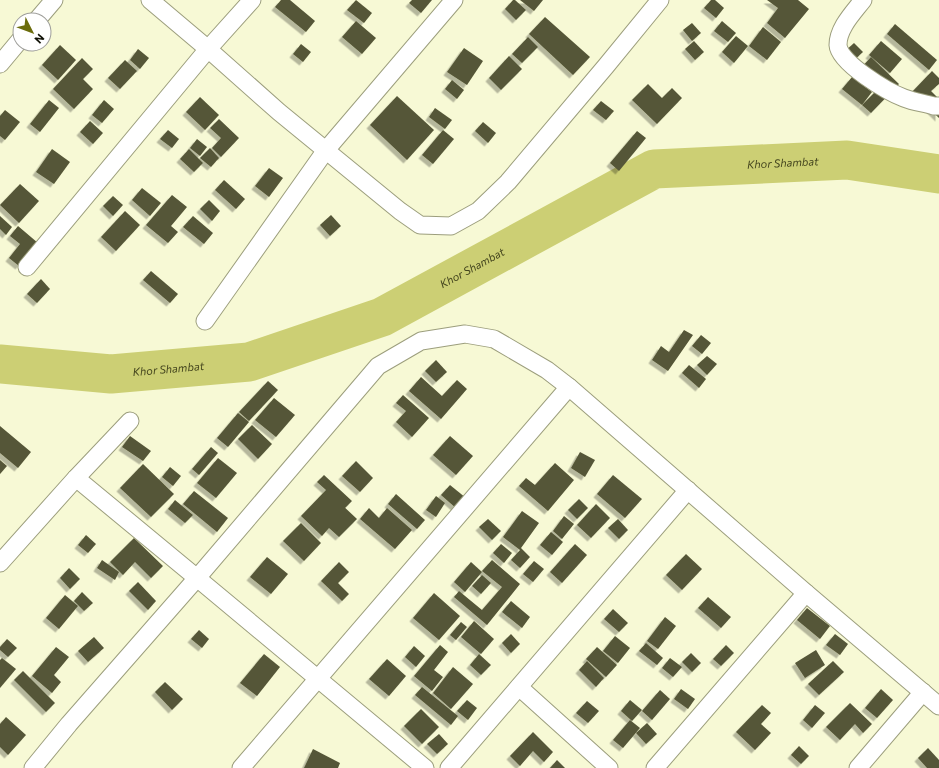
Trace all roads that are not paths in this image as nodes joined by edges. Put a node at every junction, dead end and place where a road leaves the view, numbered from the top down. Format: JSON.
{"nodes":[{"id":1,"x":54,"y":0,"type":"edge"},
{"id":2,"x":150,"y":0,"type":"edge"},
{"id":3,"x":252,"y":0,"type":"edge"},
{"id":4,"x":454,"y":0,"type":"edge"},
{"id":5,"x":660,"y":0,"type":"edge"},
{"id":6,"x":863,"y":0,"type":"edge"},
{"id":7,"x":44,"y":12,"type":"edge"},
{"id":8,"x":208,"y":49,"type":"junction"},
{"id":9,"x":12,"y":50,"type":"edge"},
{"id":10,"x":0,"y":64,"type":"edge"},
{"id":11,"x":939,"y":106,"type":"edge"},
{"id":12,"x":326,"y":150,"type":"junction"},
{"id":13,"x":27,"y":268,"type":"dead end"},
{"id":14,"x":205,"y":321,"type":"dead end"},
{"id":15,"x":569,"y":387,"type":"junction"},
{"id":16,"x":130,"y":421,"type":"dead end"},
{"id":17,"x":76,"y":478,"type":"junction"},
{"id":18,"x":688,"y":490,"type":"junction"},
{"id":19,"x":0,"y":563,"type":"edge"},
{"id":20,"x":197,"y":578,"type":"junction"},
{"id":21,"x":806,"y":593,"type":"junction"},
{"id":22,"x":318,"y":679,"type":"junction"},
{"id":23,"x":519,"y":687,"type":"junction"},
{"id":24,"x":923,"y":692,"type":"junction"},
{"id":25,"x":939,"y":706,"type":"edge"},
{"id":26,"x":33,"y":768,"type":"edge"},
{"id":27,"x":241,"y":768,"type":"edge"},
{"id":28,"x":425,"y":768,"type":"edge"},
{"id":29,"x":449,"y":768,"type":"edge"},
{"id":30,"x":609,"y":768,"type":"edge"},
{"id":31,"x":655,"y":768,"type":"edge"},
{"id":32,"x":858,"y":768,"type":"edge"}],
"edges":[{"from":1,"to":7,"type":"street"},
{"from":2,"to":8,"type":"street"},
{"from":3,"to":8,"type":"street"},
{"from":4,"to":12,"type":"street"},
{"from":5,"to":12,"type":"street"},
{"from":6,"to":11,"type":"street"},
{"from":8,"to":12,"type":"street"},
{"from":8,"to":13,"type":"street"},
{"from":9,"to":10,"type":"street"},
{"from":12,"to":14,"type":"street"},
{"from":15,"to":18,"type":"street"},
{"from":15,"to":20,"type":"street"},
{"from":15,"to":22,"type":"street"},
{"from":16,"to":17,"type":"street"},
{"from":17,"to":19,"type":"street"},
{"from":17,"to":20,"type":"street"},
{"from":18,"to":21,"type":"street"},
{"from":18,"to":23,"type":"street"},
{"from":20,"to":22,"type":"street"},
{"from":20,"to":26,"type":"street"},
{"from":21,"to":24,"type":"street"},
{"from":21,"to":31,"type":"street"},
{"from":22,"to":27,"type":"street"},
{"from":22,"to":28,"type":"street"},
{"from":23,"to":29,"type":"street"},
{"from":23,"to":30,"type":"street"},
{"from":24,"to":25,"type":"street"},
{"from":24,"to":32,"type":"street"}]}
